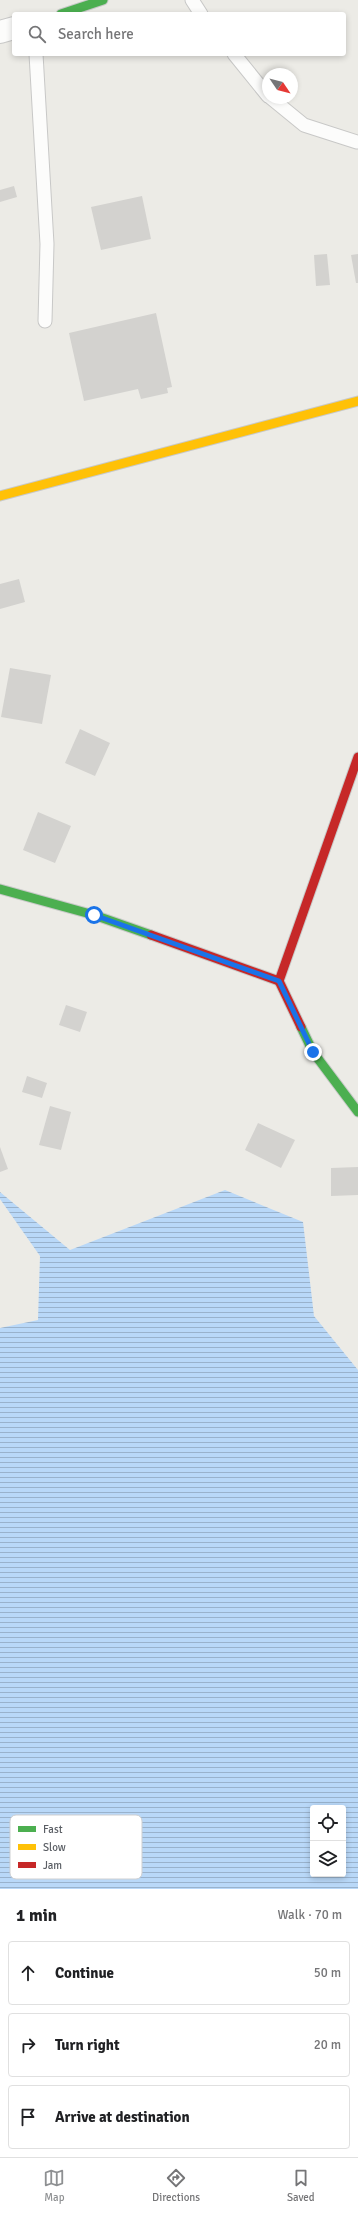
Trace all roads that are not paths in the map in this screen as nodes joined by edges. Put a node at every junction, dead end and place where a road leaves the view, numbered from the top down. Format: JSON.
{"nodes":[{"id":1,"x":103,"y":0,"type":"edge"},
{"id":2,"x":192,"y":0,"type":"edge"},
{"id":3,"x":67,"y":12,"type":"edge"},
{"id":4,"x":200,"y":12,"type":"edge"},
{"id":5,"x":12,"y":29,"type":"edge"},
{"id":6,"x":0,"y":32,"type":"edge"},
{"id":7,"x":36,"y":56,"type":"edge"},
{"id":8,"x":236,"y":56,"type":"edge"},
{"id":9,"x":262,"y":89,"type":"edge"},
{"id":10,"x":278,"y":104,"type":"edge"},
{"id":11,"x":357,"y":142,"type":"edge"},
{"id":12,"x":45,"y":321,"type":"dead end"},
{"id":13,"x":358,"y":401,"type":"edge"},
{"id":14,"x":0,"y":496,"type":"edge"},
{"id":15,"x":358,"y":757,"type":"edge"},
{"id":16,"x":0,"y":889,"type":"edge"},
{"id":17,"x":279,"y":981,"type":"junction"},
{"id":18,"x":358,"y":1112,"type":"edge"}],
"edges":[{"from":1,"to":3,"type":"street"},
{"from":2,"to":4,"type":"lane"},
{"from":5,"to":6,"type":"street"},
{"from":7,"to":12,"type":"lane"},
{"from":8,"to":9,"type":"lane"},
{"from":10,"to":11,"type":"lane"},
{"from":13,"to":14,"type":"street"},
{"from":15,"to":17,"type":"street"},
{"from":16,"to":17,"type":"street"},
{"from":17,"to":18,"type":"street"}]}
